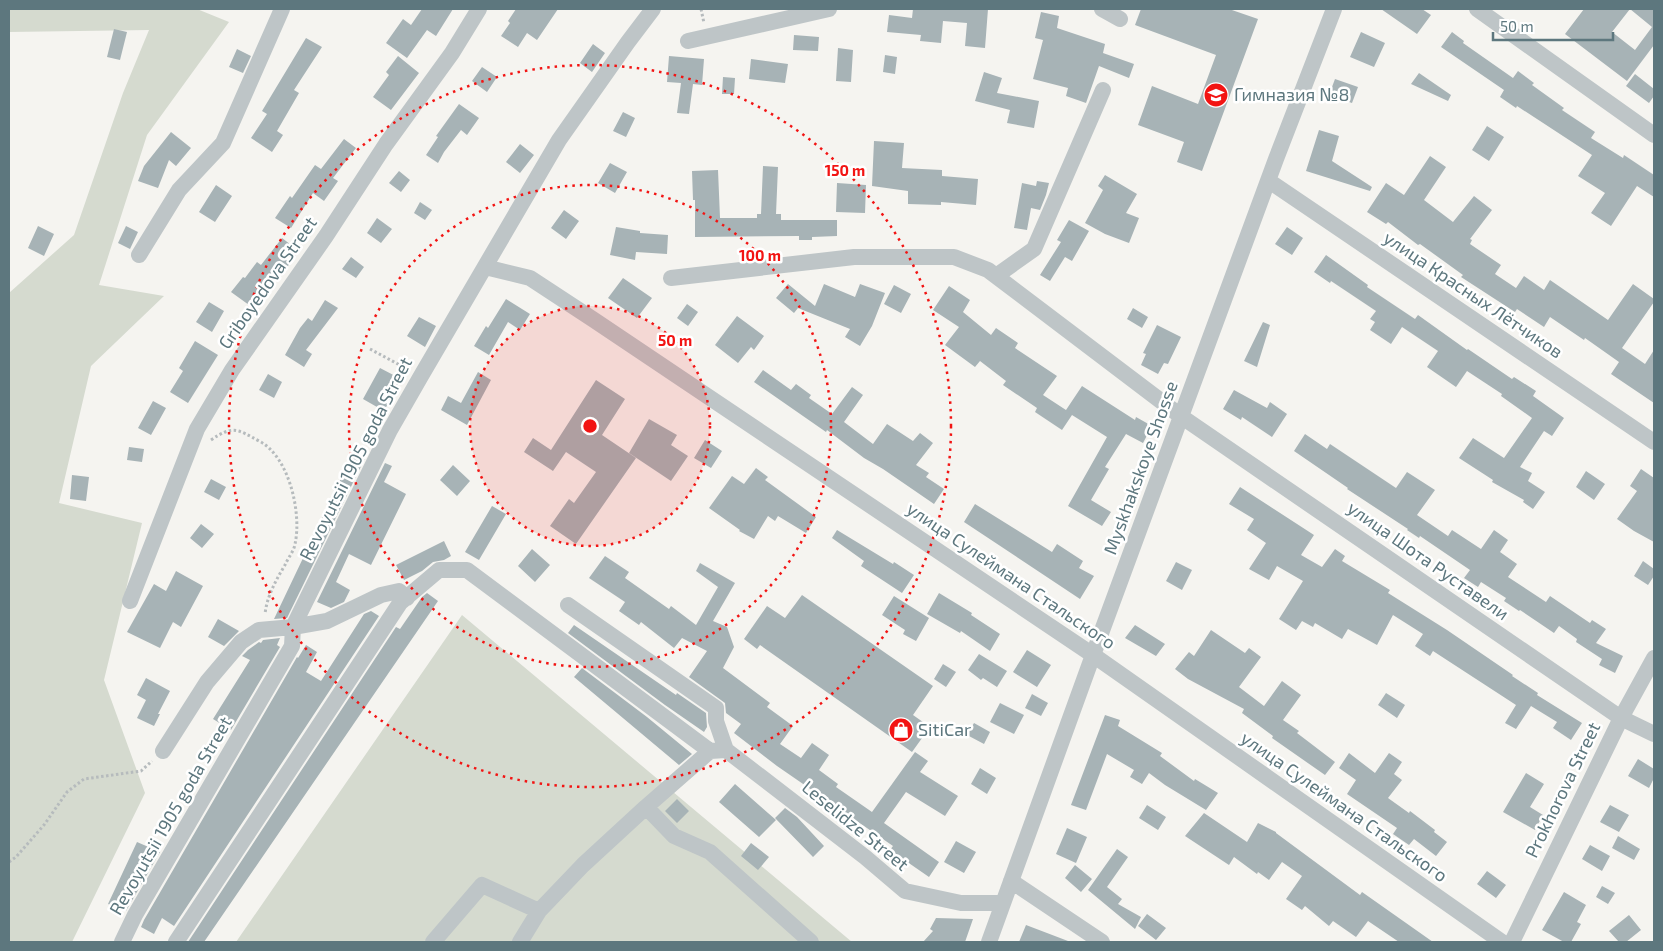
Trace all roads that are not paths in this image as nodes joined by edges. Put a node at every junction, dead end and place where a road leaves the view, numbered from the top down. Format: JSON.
{"nodes":[{"id":1,"x":282,"y":9,"type":"edge"},
{"id":2,"x":479,"y":9,"type":"edge"},
{"id":3,"x":653,"y":9,"type":"edge"},
{"id":4,"x":829,"y":9,"type":"edge"},
{"id":5,"x":1102,"y":9,"type":"edge"},
{"id":6,"x":1334,"y":9,"type":"edge"},
{"id":7,"x":1477,"y":9,"type":"edge"},
{"id":8,"x":1120,"y":18,"type":"dead end"},
{"id":9,"x":688,"y":41,"type":"dead end"},
{"id":10,"x":1103,"y":90,"type":"dead end"},
{"id":11,"x":1654,"y":135,"type":"edge"},
{"id":12,"x":1269,"y":181,"type":"junction"},
{"id":13,"x":140,"y":254,"type":"dead end"},
{"id":14,"x":485,"y":267,"type":"junction"},
{"id":15,"x":996,"y":276,"type":"junction"},
{"id":16,"x":671,"y":278,"type":"dead end"},
{"id":17,"x":1182,"y":416,"type":"junction"},
{"id":18,"x":1654,"y":442,"type":"edge"},
{"id":19,"x":407,"y":598,"type":"junction"},
{"id":20,"x":130,"y":601,"type":"dead end"},
{"id":21,"x":568,"y":605,"type":"dead end"},
{"id":22,"x":293,"y":628,"type":"junction"},
{"id":23,"x":1093,"y":655,"type":"junction"},
{"id":24,"x":1654,"y":658,"type":"edge"},
{"id":25,"x":1621,"y":718,"type":"junction"},
{"id":26,"x":1654,"y":734,"type":"edge"},
{"id":27,"x":163,"y":751,"type":"road end"},
{"id":28,"x":718,"y":751,"type":"junction"},
{"id":29,"x":646,"y":807,"type":"junction"},
{"id":30,"x":1011,"y":881,"type":"junction"},
{"id":31,"x":1003,"y":903,"type":"junction"},
{"id":32,"x":539,"y":911,"type":"junction"},
{"id":33,"x":122,"y":942,"type":"edge"},
{"id":34,"x":176,"y":942,"type":"edge"},
{"id":35,"x":434,"y":942,"type":"edge"},
{"id":36,"x":520,"y":942,"type":"edge"},
{"id":37,"x":811,"y":942,"type":"edge"},
{"id":38,"x":989,"y":942,"type":"edge"},
{"id":39,"x":1102,"y":942,"type":"edge"},
{"id":40,"x":1502,"y":942,"type":"edge"},
{"id":41,"x":1512,"y":942,"type":"edge"}],
"edges":[{"from":1,"to":13,"type":"street"},
{"from":2,"to":20,"type":"street","name":"Griboyedova Street"},
{"from":3,"to":14,"type":"street","name":"Revoyutsii 1905 goda Street"},
{"from":4,"to":9,"type":"street"},
{"from":5,"to":8,"type":"street"},
{"from":6,"to":12,"type":"street","name":"Myskhakskoye Shosse"},
{"from":7,"to":11,"type":"street"},
{"from":10,"to":15,"type":"street"},
{"from":12,"to":17,"type":"street","name":"Myskhakskoye Shosse"},
{"from":12,"to":18,"type":"street","name":"улица Красных Лётчиков"},
{"from":14,"to":22,"type":"street","name":"Revoyutsii 1905 goda Street"},
{"from":14,"to":23,"type":"street","name":"улица Сулеймана Стальского"},
{"from":15,"to":16,"type":"street","name":"улица Шота Руставели"},
{"from":15,"to":17,"type":"street","name":"улица Шота Руставели"},
{"from":17,"to":23,"type":"street","name":"Myskhakskoye Shosse"},
{"from":17,"to":25,"type":"street","name":"улица Шота Руставели"},
{"from":19,"to":22,"type":"street"},
{"from":19,"to":28,"type":"street","name":"Leselidze Street"},
{"from":19,"to":34,"type":"street","name":"Leselidze Street"},
{"from":21,"to":28,"type":"street"},
{"from":22,"to":27,"type":"street"},
{"from":22,"to":33,"type":"street","name":"Revoyutsii 1905 goda Street"},
{"from":23,"to":30,"type":"street","name":"Myskhakskoye Shosse"},
{"from":23,"to":40,"type":"street","name":"улица Сулеймана Стальского"},
{"from":24,"to":25,"type":"street","name":"Prokhorova Street"},
{"from":25,"to":26,"type":"street","name":"улица Шота Руставели"},
{"from":25,"to":41,"type":"street","name":"Prokhorova Street"},
{"from":28,"to":29,"type":"street"},
{"from":28,"to":31,"type":"street","name":"Leselidze Street"},
{"from":29,"to":32,"type":"street"},
{"from":29,"to":37,"type":"street"},
{"from":30,"to":31,"type":"street","name":"Myskhakskoye Shosse"},
{"from":30,"to":39,"type":"street"},
{"from":31,"to":38,"type":"street","name":"Myskhakskoye Shosse"},
{"from":32,"to":35,"type":"street"},
{"from":32,"to":36,"type":"street"}]}
